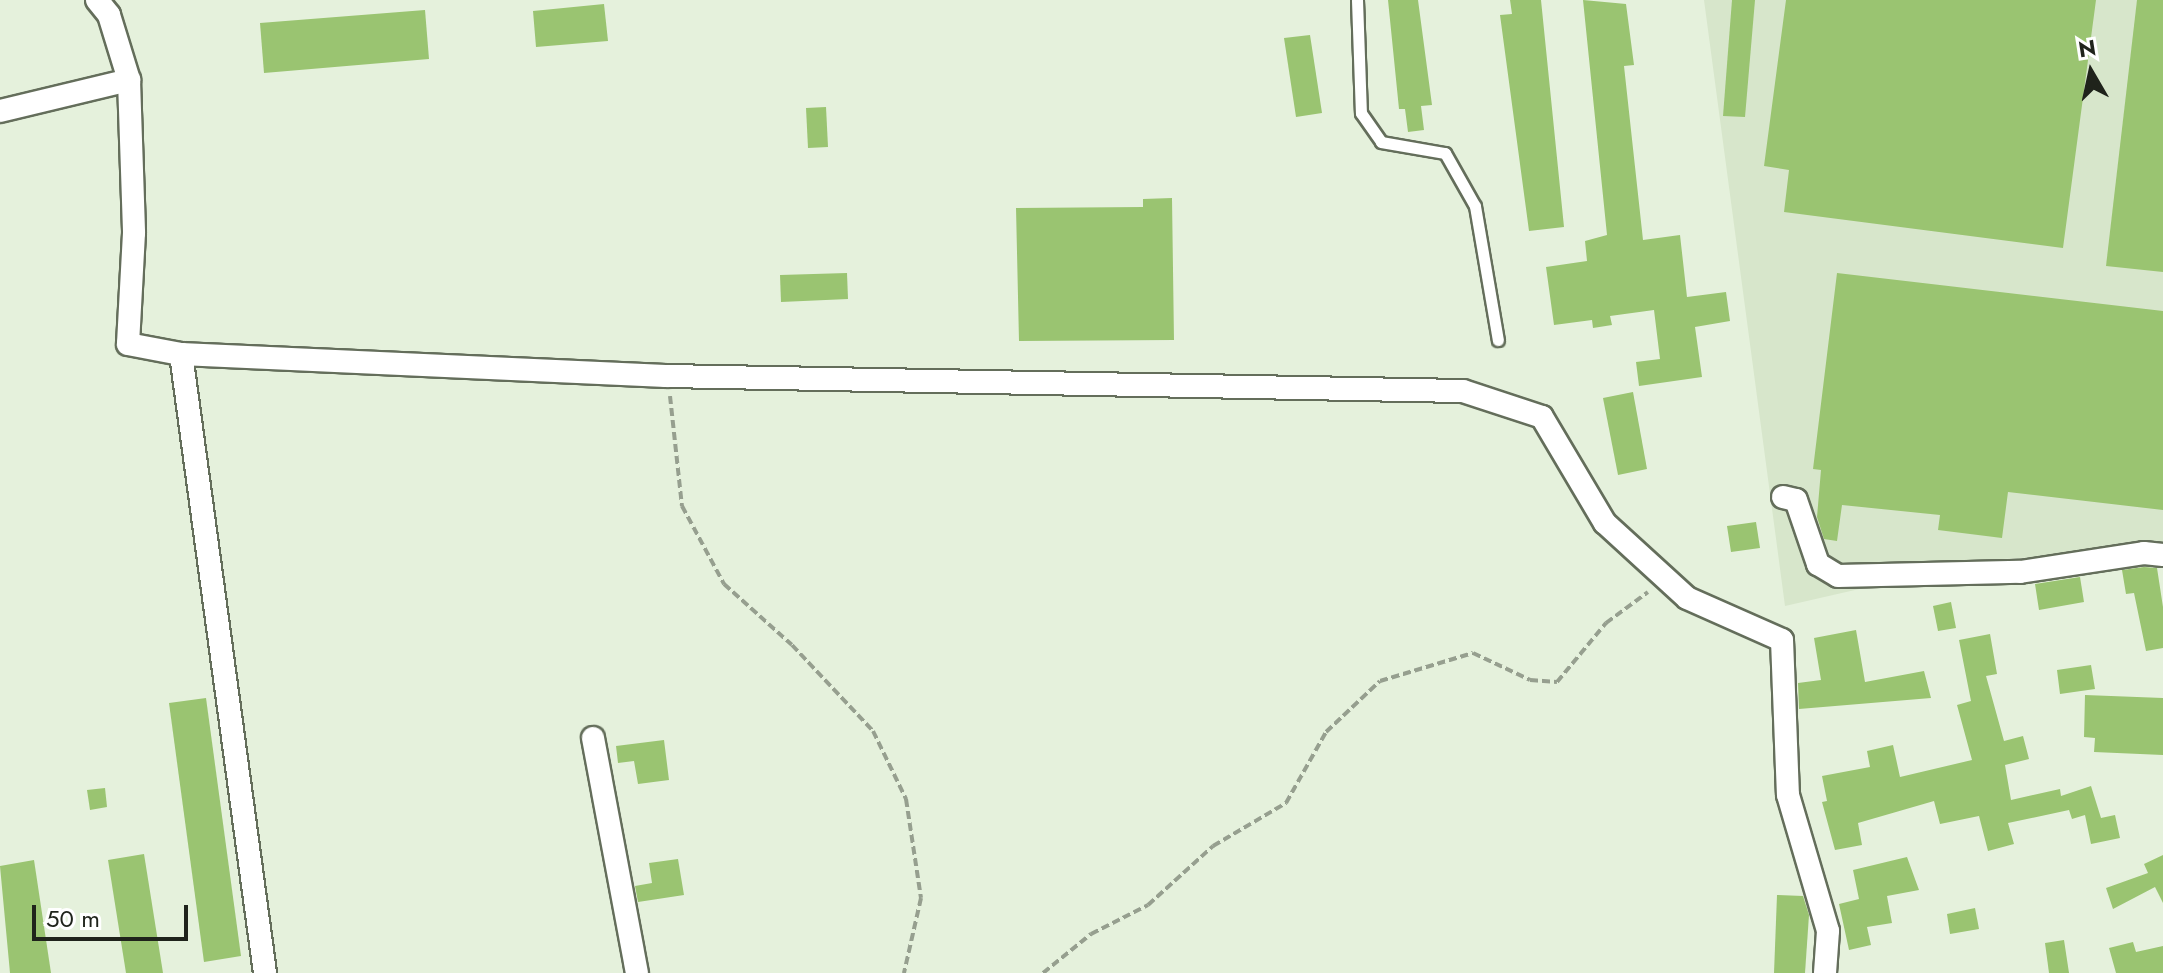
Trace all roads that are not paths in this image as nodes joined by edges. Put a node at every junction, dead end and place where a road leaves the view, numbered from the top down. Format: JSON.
{"nodes":[{"id":1,"x":97,"y":0,"type":"edge"},
{"id":2,"x":1357,"y":0,"type":"edge"},
{"id":3,"x":129,"y":80,"type":"junction"},
{"id":4,"x":0,"y":111,"type":"edge"},
{"id":5,"x":1498,"y":340,"type":"dead end"},
{"id":6,"x":181,"y":354,"type":"junction"},
{"id":7,"x":1783,"y":497,"type":"dead end"},
{"id":8,"x":2163,"y":555,"type":"edge"},
{"id":9,"x":593,"y":738,"type":"dead end"},
{"id":10,"x":265,"y":973,"type":"edge"},
{"id":11,"x":637,"y":973,"type":"edge"},
{"id":12,"x":1825,"y":973,"type":"edge"}],
"edges":[{"from":1,"to":3,"type":"street"},
{"from":2,"to":5,"type":"lane"},
{"from":3,"to":4,"type":"street"},
{"from":3,"to":6,"type":"street"},
{"from":6,"to":10,"type":"street"},
{"from":6,"to":12,"type":"street"},
{"from":7,"to":8,"type":"street"},
{"from":9,"to":11,"type":"street"}]}
